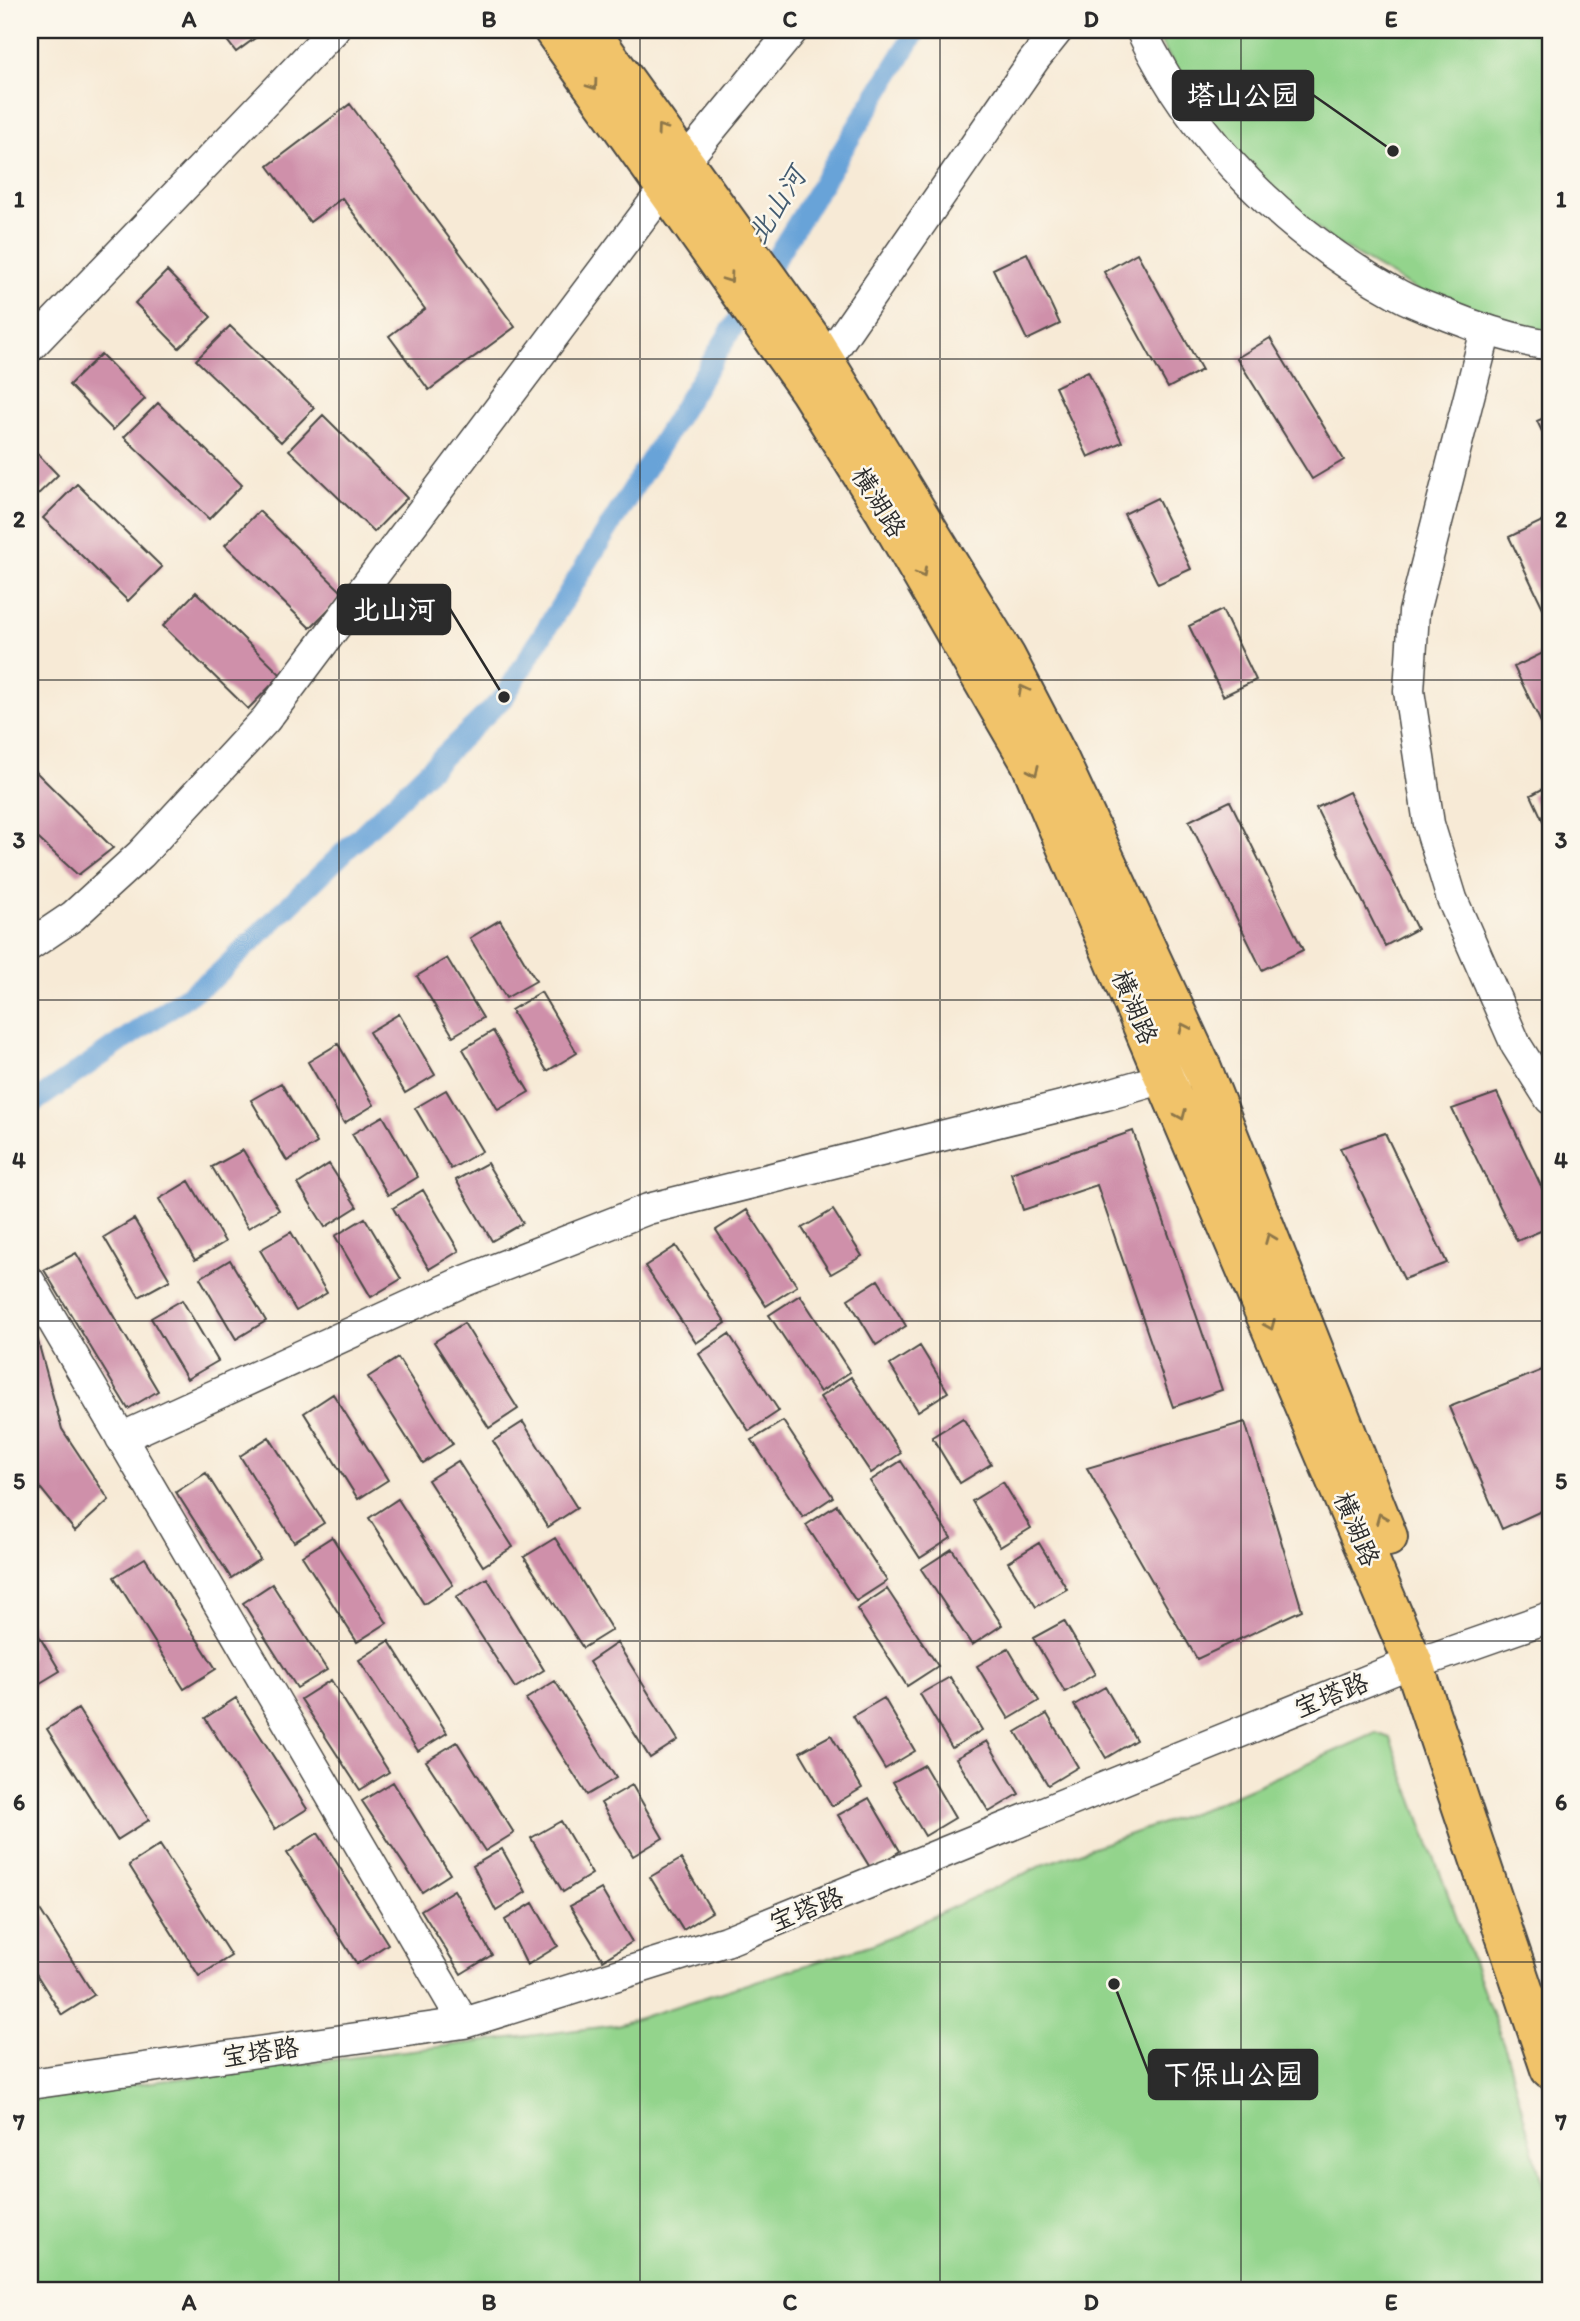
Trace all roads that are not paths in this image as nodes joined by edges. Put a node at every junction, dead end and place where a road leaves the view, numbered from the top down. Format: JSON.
{"nodes":[{"id":1,"x":334,"y":30,"type":"edge"},
{"id":2,"x":553,"y":30,"type":"edge"},
{"id":3,"x":589,"y":30,"type":"edge"},
{"id":4,"x":793,"y":30,"type":"edge"},
{"id":5,"x":1058,"y":30,"type":"edge"},
{"id":6,"x":1141,"y":30,"type":"edge"},
{"id":7,"x":676,"y":174,"type":"junction"},
{"id":8,"x":703,"y":213,"type":"junction"},
{"id":9,"x":1486,"y":330,"type":"junction"},
{"id":10,"x":1550,"y":345,"type":"edge"},
{"id":11,"x":30,"y":347,"type":"edge"},
{"id":12,"x":815,"y":363,"type":"junction"},
{"id":13,"x":30,"y":945,"type":"edge"},
{"id":14,"x":1202,"y":1068,"type":"junction"},
{"id":15,"x":1165,"y":1078,"type":"junction"},
{"id":16,"x":1550,"y":1099,"type":"edge"},
{"id":17,"x":30,"y":1282,"type":"edge"},
{"id":18,"x":121,"y":1438,"type":"junction"},
{"id":19,"x":1550,"y":1617,"type":"edge"},
{"id":20,"x":1425,"y":1659,"type":"junction"},
{"id":21,"x":1550,"y":1998,"type":"edge"},
{"id":22,"x":464,"y":2023,"type":"junction"},
{"id":23,"x":1550,"y":2069,"type":"edge"},
{"id":24,"x":30,"y":2084,"type":"edge"}],
"edges":[{"from":1,"to":11,"type":"street"},
{"from":2,"to":7,"type":"highway","name":"横湖路","one_way":true},
{"from":7,"to":3,"type":"highway","name":"横湖路","one_way":true},
{"from":4,"to":7,"type":"street"},
{"from":5,"to":12,"type":"street"},
{"from":6,"to":9,"type":"street"},
{"from":7,"to":8,"type":"highway","name":"横湖路"},
{"from":7,"to":13,"type":"street"},
{"from":8,"to":12,"type":"highway","name":"横湖路","one_way":true},
{"from":8,"to":12,"type":"highway","name":"横湖路"},
{"from":9,"to":10,"type":"street"},
{"from":9,"to":16,"type":"street"},
{"from":14,"to":12,"type":"highway","name":"横湖路","one_way":true},
{"from":12,"to":15,"type":"highway","name":"横湖路","one_way":true},
{"from":14,"to":15,"type":"street"},
{"from":20,"to":14,"type":"highway","name":"横湖路","one_way":true},
{"from":15,"to":18,"type":"street"},
{"from":15,"to":20,"type":"highway","name":"横湖路","one_way":true},
{"from":17,"to":18,"type":"street"},
{"from":18,"to":22,"type":"street"},
{"from":19,"to":20,"type":"street","name":"宝塔路"},
{"from":20,"to":21,"type":"highway","name":"横湖路"},
{"from":20,"to":22,"type":"street","name":"宝塔路"},
{"from":20,"to":23,"type":"highway","name":"横湖路"},
{"from":22,"to":24,"type":"street","name":"宝塔路"}]}
